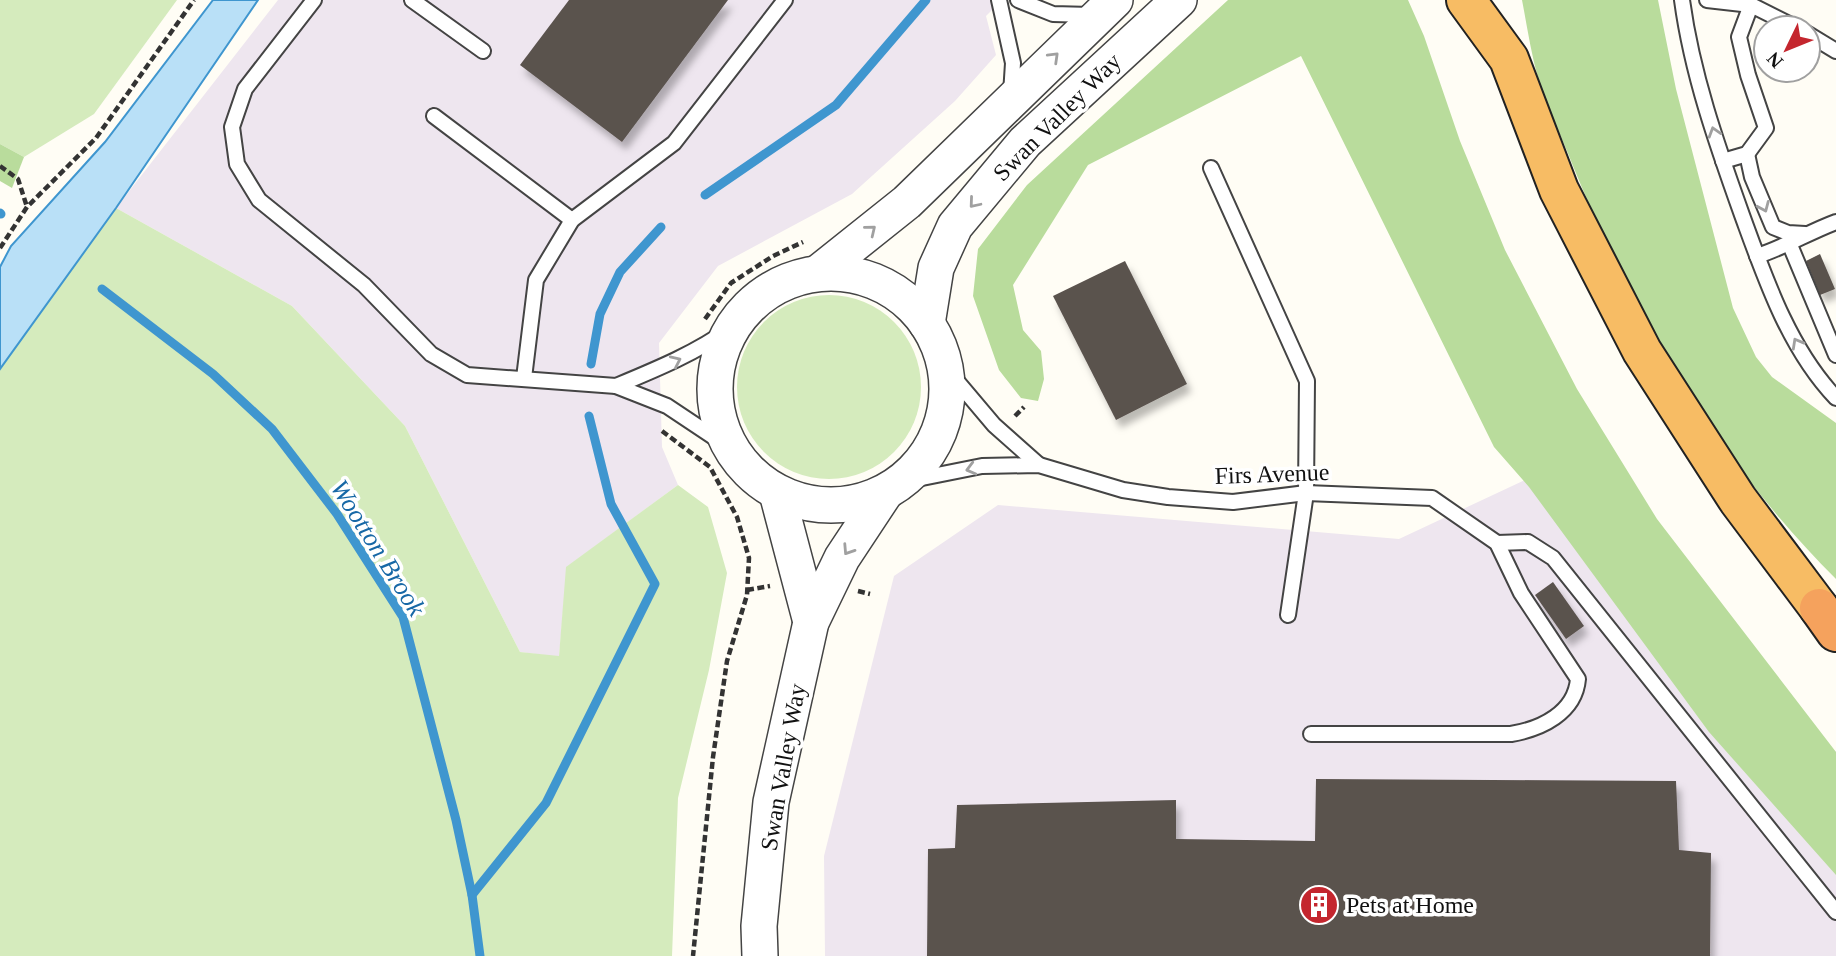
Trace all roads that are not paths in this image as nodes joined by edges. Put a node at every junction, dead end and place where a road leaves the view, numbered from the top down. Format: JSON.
{"nodes":[{"id":1,"x":314,"y":0,"type":"edge"},
{"id":2,"x":412,"y":0,"type":"edge"},
{"id":3,"x":785,"y":0,"type":"edge"},
{"id":4,"x":999,"y":0,"type":"edge"},
{"id":5,"x":1018,"y":0,"type":"edge"},
{"id":6,"x":1179,"y":0,"type":"edge"},
{"id":7,"x":1466,"y":0,"type":"edge"},
{"id":8,"x":1503,"y":0,"type":"edge"},
{"id":9,"x":1682,"y":0,"type":"edge"},
{"id":10,"x":1707,"y":0,"type":"edge"},
{"id":11,"x":1751,"y":5,"type":"junction"},
{"id":12,"x":1107,"y":8,"type":"edge"},
{"id":13,"x":1769,"y":14,"type":"edge"},
{"id":14,"x":483,"y":51,"type":"dead end"},
{"id":15,"x":1509,"y":59,"type":"junction"},
{"id":16,"x":1011,"y":99,"type":"junction"},
{"id":17,"x":434,"y":116,"type":"dead end"},
{"id":18,"x":1747,"y":154,"type":"junction"},
{"id":19,"x":1723,"y":161,"type":"junction"},
{"id":20,"x":1212,"y":168,"type":"dead end"},
{"id":21,"x":572,"y":220,"type":"junction"},
{"id":22,"x":1836,"y":222,"type":"edge"},
{"id":23,"x":1805,"y":234,"type":"junction"},
{"id":24,"x":1790,"y":245,"type":"junction"},
{"id":25,"x":1757,"y":256,"type":"junction"},
{"id":26,"x":818,"y":273,"type":"junction"},
{"id":27,"x":927,"y":324,"type":"junction"},
{"id":28,"x":732,"y":327,"type":"junction"},
{"id":29,"x":1836,"y":355,"type":"edge"},
{"id":30,"x":945,"y":367,"type":"junction"},
{"id":31,"x":524,"y":379,"type":"junction"},
{"id":32,"x":616,"y":386,"type":"junction"},
{"id":33,"x":1836,"y":398,"type":"edge"},
{"id":34,"x":730,"y":447,"type":"junction"},
{"id":35,"x":1039,"y":465,"type":"junction"},
{"id":36,"x":893,"y":487,"type":"junction"},
{"id":37,"x":777,"y":493,"type":"junction"},
{"id":38,"x":1306,"y":493,"type":"junction"},
{"id":39,"x":1497,"y":543,"type":"junction"},
{"id":40,"x":1288,"y":615,"type":"dead end"},
{"id":41,"x":1830,"y":620,"type":"edge"},
{"id":42,"x":811,"y":622,"type":"junction"},
{"id":43,"x":1311,"y":734,"type":"dead end"},
{"id":44,"x":1836,"y":912,"type":"edge"},
{"id":45,"x":760,"y":956,"type":"edge"}],
"edges":[{"from":1,"to":31,"type":"lane"},
{"from":2,"to":14,"type":"lane"},
{"from":3,"to":21,"type":"lane"},
{"from":4,"to":16,"type":"lane"},
{"from":5,"to":12,"type":"lane"},
{"from":6,"to":27,"type":"street","name":"Swan Valley Way","one_way":true},
{"from":7,"to":15,"type":"highway"},
{"from":8,"to":15,"type":"highway"},
{"from":19,"to":9,"type":"lane","one_way":true},
{"from":10,"to":11,"type":"lane"},
{"from":11,"to":13,"type":"lane"},
{"from":11,"to":18,"type":"lane"},
{"from":16,"to":12,"type":"street","name":"Swan Valley Way","one_way":true},
{"from":15,"to":41,"type":"highway"},
{"from":26,"to":16,"type":"street","name":"Swan Valley Way","one_way":true},
{"from":17,"to":21,"type":"lane"},
{"from":18,"to":19,"type":"lane"},
{"from":18,"to":23,"type":"lane","one_way":true},
{"from":19,"to":25,"type":"lane"},
{"from":20,"to":38,"type":"lane"},
{"from":21,"to":31,"type":"lane"},
{"from":22,"to":23,"type":"lane"},
{"from":23,"to":24,"type":"lane"},
{"from":24,"to":25,"type":"lane"},
{"from":24,"to":29,"type":"lane"},
{"from":33,"to":25,"type":"lane","one_way":true},
{"from":26,"to":27,"type":"street"},
{"from":26,"to":28,"type":"street"},
{"from":27,"to":30,"type":"street"},
{"from":32,"to":28,"type":"lane","one_way":true},
{"from":28,"to":34,"type":"street"},
{"from":30,"to":35,"type":"lane","name":"Firs Avenue"},
{"from":30,"to":36,"type":"street"},
{"from":31,"to":32,"type":"lane"},
{"from":32,"to":34,"type":"lane"},
{"from":34,"to":37,"type":"street"},
{"from":35,"to":36,"type":"lane","name":"Firs Avenue","one_way":true},
{"from":35,"to":38,"type":"lane","name":"Firs Avenue"},
{"from":36,"to":37,"type":"street"},
{"from":36,"to":42,"type":"street","name":"Swan Valley Way","one_way":true},
{"from":37,"to":42,"type":"street","name":"Swan Valley Way"},
{"from":38,"to":39,"type":"lane","name":"Firs Avenue"},
{"from":38,"to":40,"type":"lane"},
{"from":39,"to":43,"type":"lane"},
{"from":39,"to":44,"type":"lane"},
{"from":42,"to":45,"type":"street","name":"Swan Valley Way"}]}
